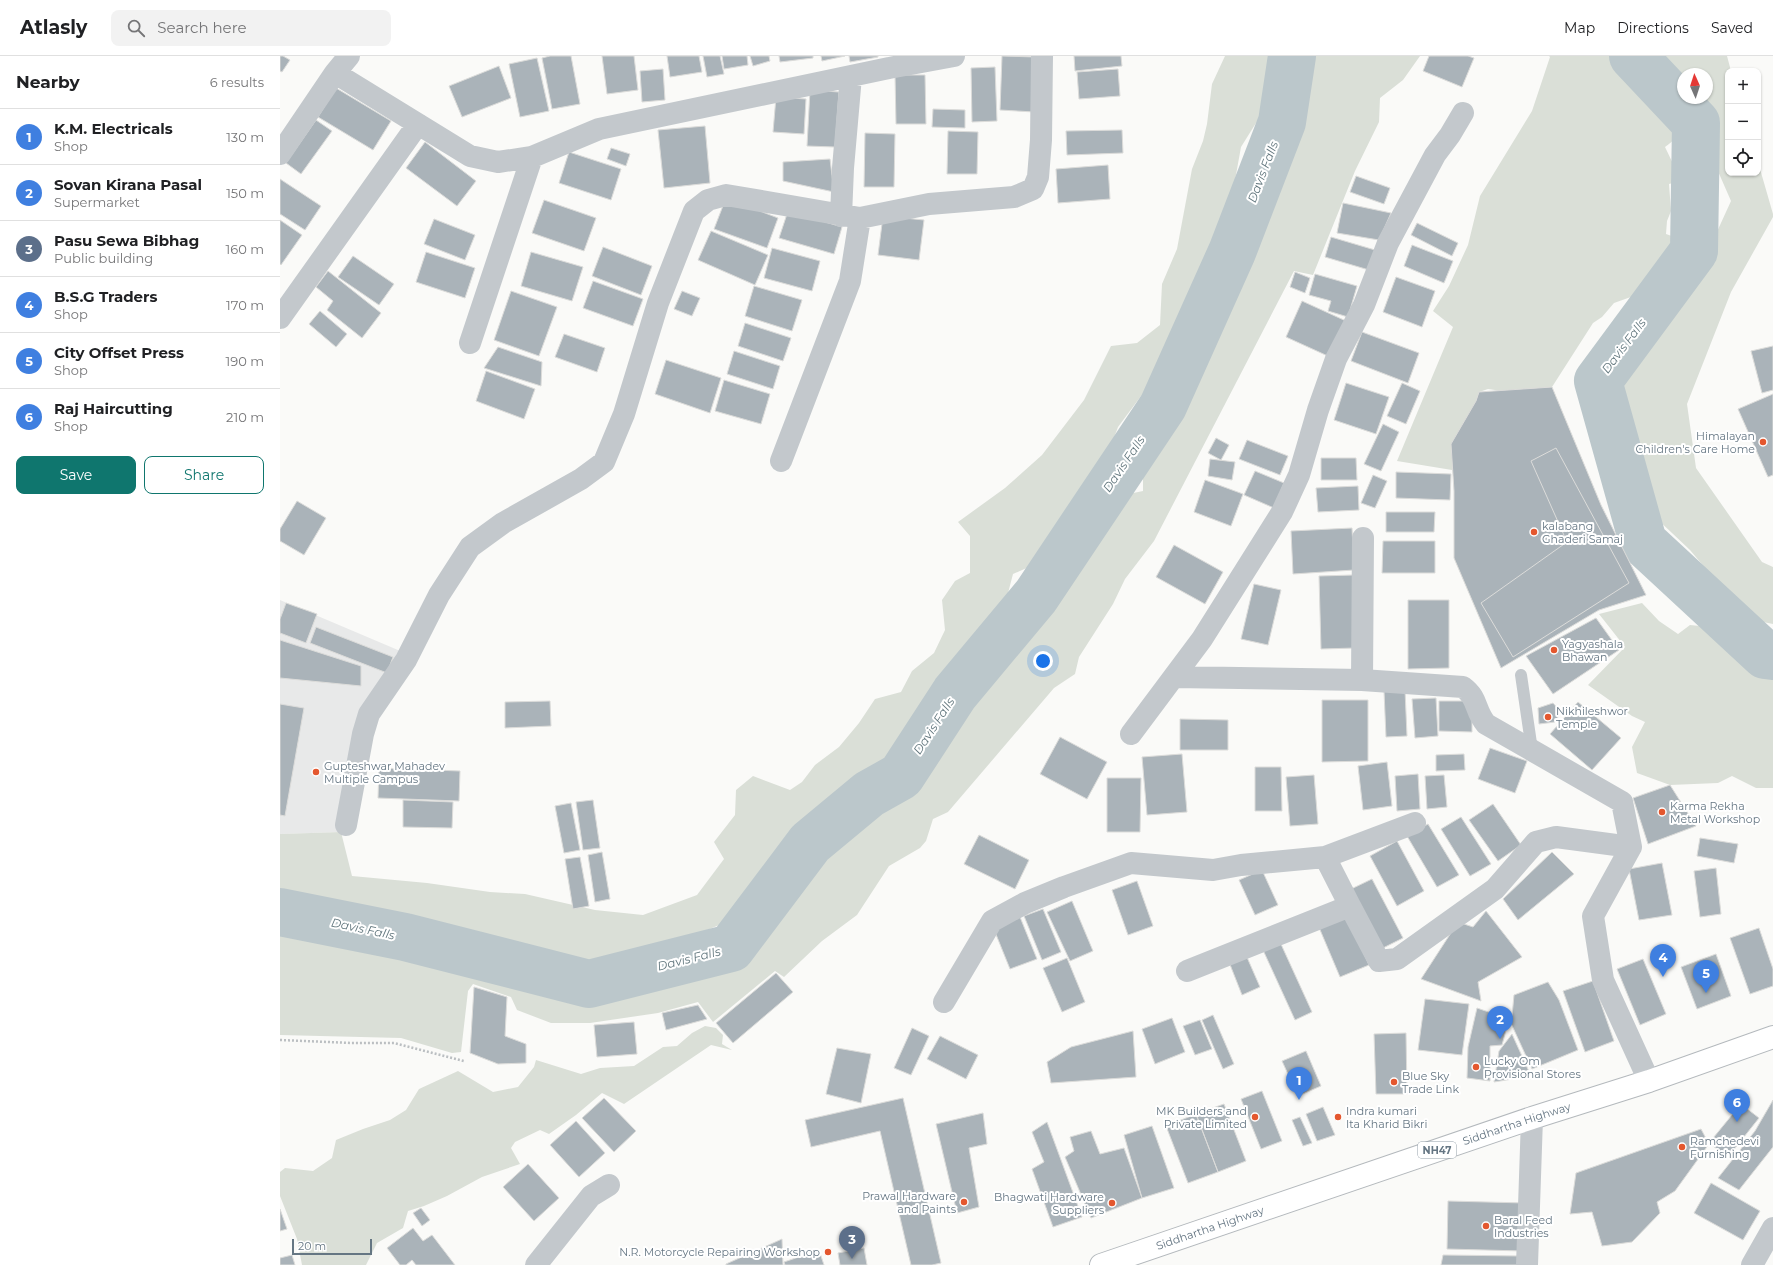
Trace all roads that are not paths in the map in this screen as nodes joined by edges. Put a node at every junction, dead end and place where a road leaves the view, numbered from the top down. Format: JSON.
{"nodes":[{"id":1,"x":349,"y":56,"type":"edge"},
{"id":2,"x":954,"y":56,"type":"edge"},
{"id":3,"x":1042,"y":56,"type":"edge"},
{"id":4,"x":335,"y":73,"type":"junction"},
{"id":5,"x":851,"y":76,"type":"junction"},
{"id":6,"x":1463,"y":113,"type":"dead end"},
{"id":7,"x":418,"y":124,"type":"junction"},
{"id":8,"x":280,"y":154,"type":"edge"},
{"id":9,"x":532,"y":156,"type":"junction"},
{"id":10,"x":850,"y":217,"type":"junction"},
{"id":11,"x":280,"y":318,"type":"edge"},
{"id":12,"x":470,"y":344,"type":"dead end"},
{"id":13,"x":781,"y":461,"type":"dead end"},
{"id":14,"x":1363,"y":538,"type":"dead end"},
{"id":15,"x":1521,"y":675,"type":"dead end"},
{"id":16,"x":1174,"y":677,"type":"junction"},
{"id":17,"x":1362,"y":680,"type":"junction"},
{"id":18,"x":1131,"y":734,"type":"dead end"},
{"id":19,"x":1532,"y":750,"type":"junction"},
{"id":20,"x":1415,"y":822,"type":"dead end"},
{"id":21,"x":346,"y":825,"type":"dead end"},
{"id":22,"x":1630,"y":847,"type":"junction"},
{"id":23,"x":1325,"y":857,"type":"junction"},
{"id":24,"x":1350,"y":906,"type":"junction"},
{"id":25,"x":1187,"y":971,"type":"dead end"},
{"id":26,"x":944,"y":1002,"type":"dead end"},
{"id":27,"x":1773,"y":1037,"type":"edge"},
{"id":28,"x":1649,"y":1081,"type":"junction"},
{"id":29,"x":1532,"y":1118,"type":"junction"},
{"id":30,"x":609,"y":1185,"type":"dead end"},
{"id":31,"x":1773,"y":1228,"type":"edge"},
{"id":32,"x":536,"y":1265,"type":"edge"},
{"id":33,"x":1101,"y":1265,"type":"edge"},
{"id":34,"x":1527,"y":1265,"type":"edge"},
{"id":35,"x":1752,"y":1265,"type":"edge"}],
"edges":[{"from":1,"to":4,"type":"street"},
{"from":2,"to":5,"type":"street"},
{"from":3,"to":10,"type":"street"},
{"from":4,"to":7,"type":"street"},
{"from":4,"to":8,"type":"street"},
{"from":5,"to":9,"type":"street"},
{"from":5,"to":10,"type":"street"},
{"from":6,"to":16,"type":"street"},
{"from":7,"to":9,"type":"street"},
{"from":7,"to":11,"type":"street"},
{"from":9,"to":12,"type":"street"},
{"from":10,"to":13,"type":"street"},
{"from":10,"to":21,"type":"street"},
{"from":14,"to":17,"type":"street"},
{"from":15,"to":19,"type":"lane"},
{"from":16,"to":17,"type":"street"},
{"from":16,"to":18,"type":"street"},
{"from":17,"to":19,"type":"street"},
{"from":19,"to":22,"type":"street"},
{"from":20,"to":23,"type":"street"},
{"from":22,"to":24,"type":"street"},
{"from":22,"to":28,"type":"street"},
{"from":23,"to":24,"type":"street"},
{"from":23,"to":26,"type":"street"},
{"from":24,"to":25,"type":"street"},
{"from":27,"to":28,"type":"highway","name":"Siddhartha Highway","number":"NH47"},
{"from":28,"to":29,"type":"highway","name":"Siddhartha Highway","number":"NH47"},
{"from":29,"to":33,"type":"highway","name":"Siddhartha Highway","number":"NH47"},
{"from":29,"to":34,"type":"street"},
{"from":30,"to":32,"type":"street"},
{"from":31,"to":35,"type":"street"}]}
